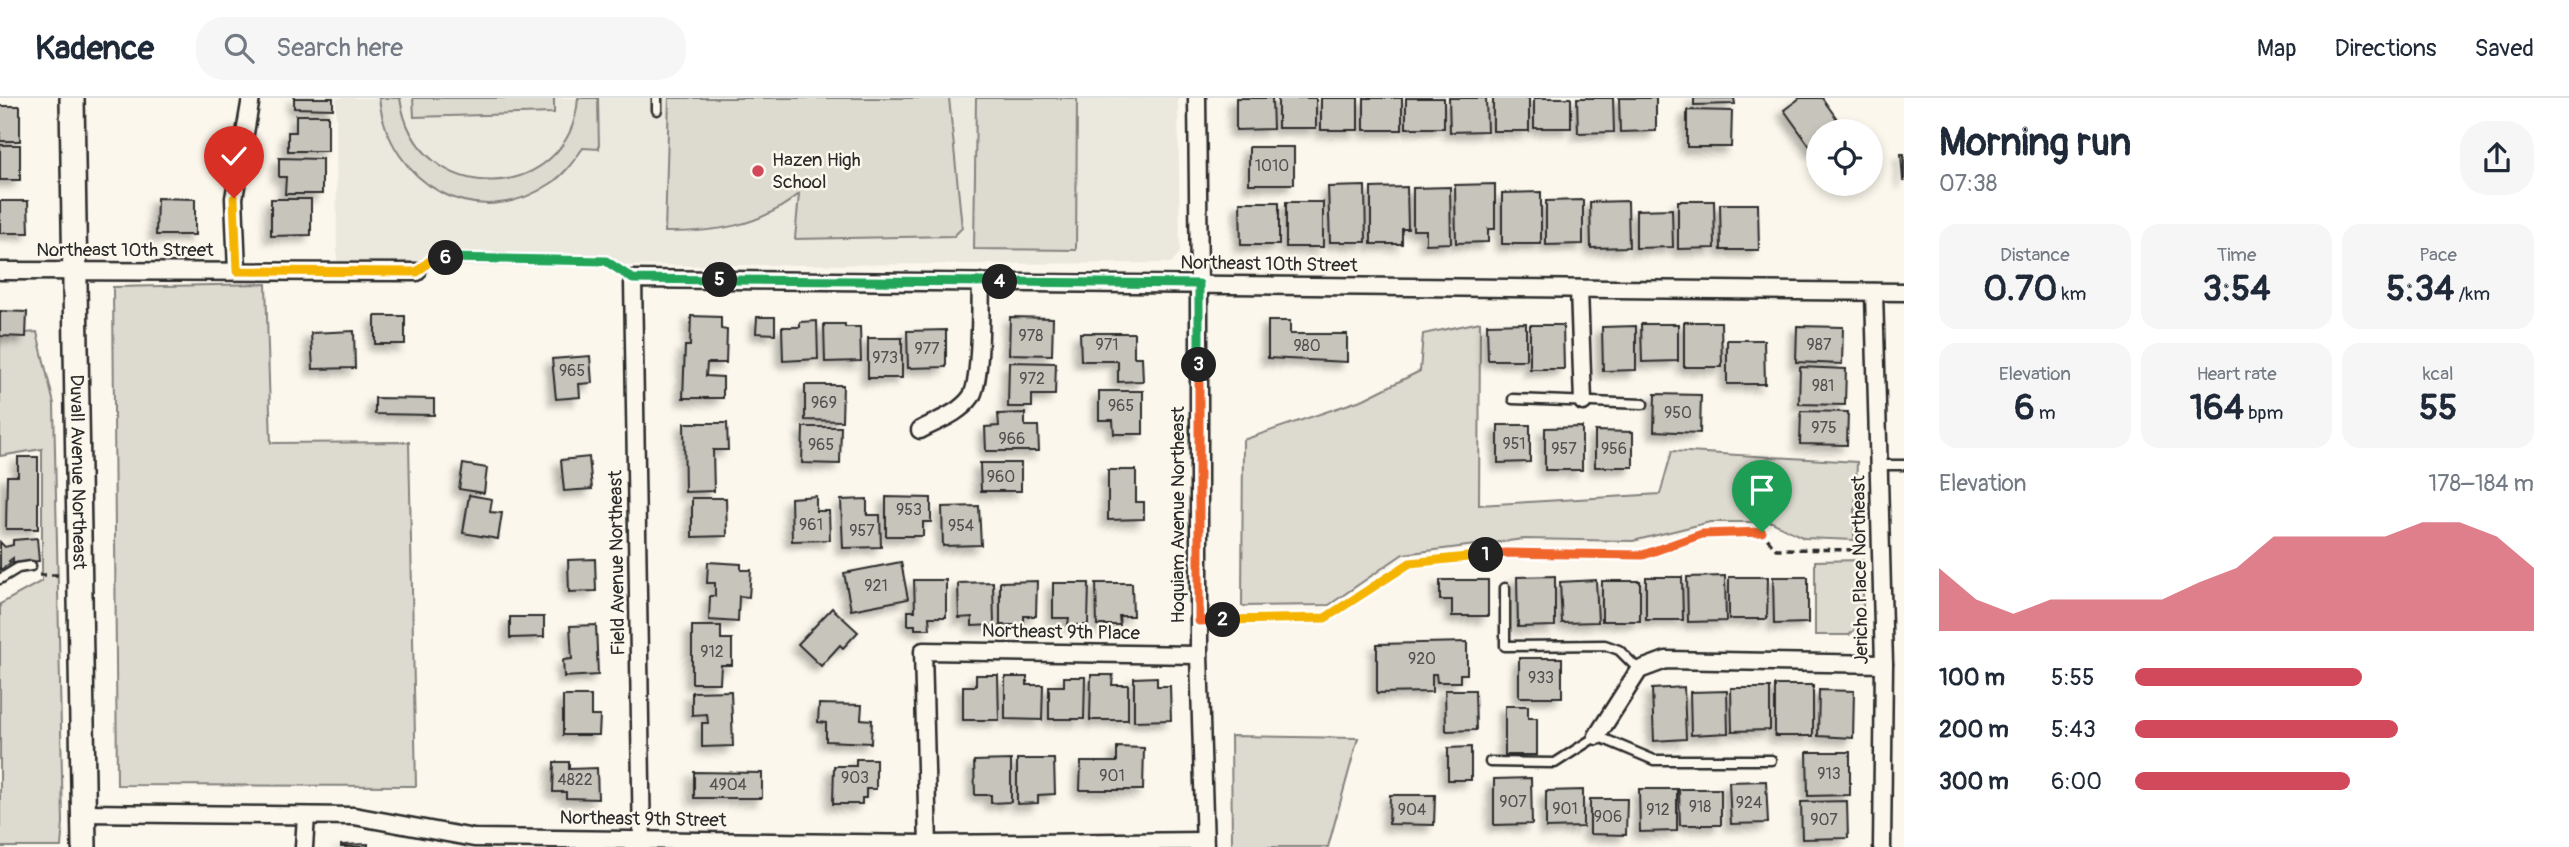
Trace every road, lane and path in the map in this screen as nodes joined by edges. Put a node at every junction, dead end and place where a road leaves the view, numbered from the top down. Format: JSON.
{"nodes":[{"id":1,"x":72,"y":98,"type":"edge"},
{"id":2,"x":251,"y":98,"type":"edge"},
{"id":3,"x":657,"y":98,"type":"edge"},
{"id":4,"x":1197,"y":98,"type":"edge"},
{"id":5,"x":657,"y":110,"type":"dead end"},
{"id":6,"x":0,"y":271,"type":"edge"},
{"id":7,"x":75,"y":271,"type":"junction"},
{"id":8,"x":237,"y":271,"type":"junction"},
{"id":9,"x":417,"y":272,"type":"joint"},
{"id":10,"x":633,"y":279,"type":"junction"},
{"id":11,"x":981,"y":282,"type":"junction"},
{"id":12,"x":1199,"y":284,"type":"junction"},
{"id":13,"x":1579,"y":289,"type":"junction"},
{"id":14,"x":1874,"y":292,"type":"junction"},
{"id":15,"x":1904,"y":292,"type":"edge"},
{"id":16,"x":1513,"y":399,"type":"dead end"},
{"id":17,"x":1584,"y":402,"type":"junction"},
{"id":18,"x":1643,"y":404,"type":"dead end"},
{"id":19,"x":920,"y":430,"type":"dead end"},
{"id":20,"x":1879,"y":465,"type":"junction"},
{"id":21,"x":1904,"y":465,"type":"edge"},
{"id":22,"x":1881,"y":551,"type":"junction"},
{"id":23,"x":31,"y":566,"type":"dead end"},
{"id":24,"x":35,"y":575,"type":"dead end"},
{"id":25,"x":79,"y":575,"type":"junction"},
{"id":26,"x":0,"y":579,"type":"edge"},
{"id":27,"x":1505,"y":588,"type":"dead end"},
{"id":28,"x":1199,"y":621,"type":"junction"},
{"id":29,"x":1199,"y":655,"type":"junction"},
{"id":30,"x":1884,"y":664,"type":"junction"},
{"id":31,"x":1639,"y":670,"type":"junction"},
{"id":32,"x":1597,"y":736,"type":"junction"},
{"id":33,"x":1771,"y":760,"type":"dead end"},
{"id":34,"x":1490,"y":762,"type":"dead end"},
{"id":35,"x":83,"y":813,"type":"junction"},
{"id":36,"x":306,"y":816,"type":"junction"},
{"id":37,"x":642,"y":843,"type":"edge"},
{"id":38,"x":1205,"y":844,"type":"edge"},
{"id":39,"x":928,"y":845,"type":"edge"},
{"id":40,"x":84,"y":847,"type":"edge"},
{"id":41,"x":304,"y":847,"type":"edge"},
{"id":42,"x":1882,"y":847,"type":"edge"}],
"edges":[{"from":1,"to":7,"type":"main road","name":"Duvall Avenue Northeast"},
{"from":2,"to":8,"type":"street"},
{"from":3,"to":5,"type":"lane"},
{"from":4,"to":12,"type":"street","name":"Hoquiam Avenue Northeast"},
{"from":6,"to":7,"type":"street","name":"Northeast 10th Street"},
{"from":7,"to":8,"type":"street","name":"Northeast 10th Street"},
{"from":7,"to":25,"type":"main road","name":"Duvall Avenue Northeast"},
{"from":8,"to":9,"type":"street","name":"Northeast 10th Street"},
{"from":9,"to":10,"type":"path"},
{"from":10,"to":11,"type":"street","name":"Northeast 10th Street"},
{"from":10,"to":37,"type":"street","name":"Field Avenue Northeast"},
{"from":11,"to":12,"type":"street","name":"Northeast 10th Street"},
{"from":11,"to":19,"type":"street"},
{"from":12,"to":13,"type":"street","name":"Northeast 10th Street"},
{"from":12,"to":28,"type":"street","name":"Hoquiam Avenue Northeast"},
{"from":13,"to":14,"type":"street","name":"Northeast 10th Street"},
{"from":13,"to":17,"type":"street"},
{"from":14,"to":15,"type":"street","name":"Northeast 10th Street"},
{"from":14,"to":20,"type":"street","name":"Jericho Place Northeast"},
{"from":16,"to":17,"type":"lane"},
{"from":17,"to":18,"type":"lane"},
{"from":20,"to":21,"type":"lane"},
{"from":20,"to":22,"type":"street","name":"Jericho Place Northeast"},
{"from":22,"to":28,"type":"path"},
{"from":22,"to":30,"type":"street","name":"Jericho Place Northeast"},
{"from":23,"to":26,"type":"lane"},
{"from":24,"to":25,"type":"path"},
{"from":25,"to":35,"type":"main road","name":"Duvall Avenue Northeast"},
{"from":27,"to":31,"type":"lane"},
{"from":28,"to":29,"type":"street","name":"Hoquiam Avenue Northeast"},
{"from":29,"to":38,"type":"street","name":"Hoquiam Avenue Northeast"},
{"from":29,"to":39,"type":"street","name":"Northeast 9th Place"},
{"from":30,"to":31,"type":"street"},
{"from":30,"to":42,"type":"street","name":"Jericho Place Northeast"},
{"from":31,"to":32,"type":"street"},
{"from":32,"to":33,"type":"lane"},
{"from":32,"to":34,"type":"lane"},
{"from":35,"to":36,"type":"street","name":"Northeast 9th Street"},
{"from":35,"to":40,"type":"main road","name":"Duvall Avenue Northeast"},
{"from":36,"to":37,"type":"street","name":"Northeast 9th Street"},
{"from":36,"to":41,"type":"street"},
{"from":37,"to":39,"type":"street","name":"Northeast 9th Street"},
{"from":38,"to":39,"type":"street","name":"Northeast 9th Street"}]}
